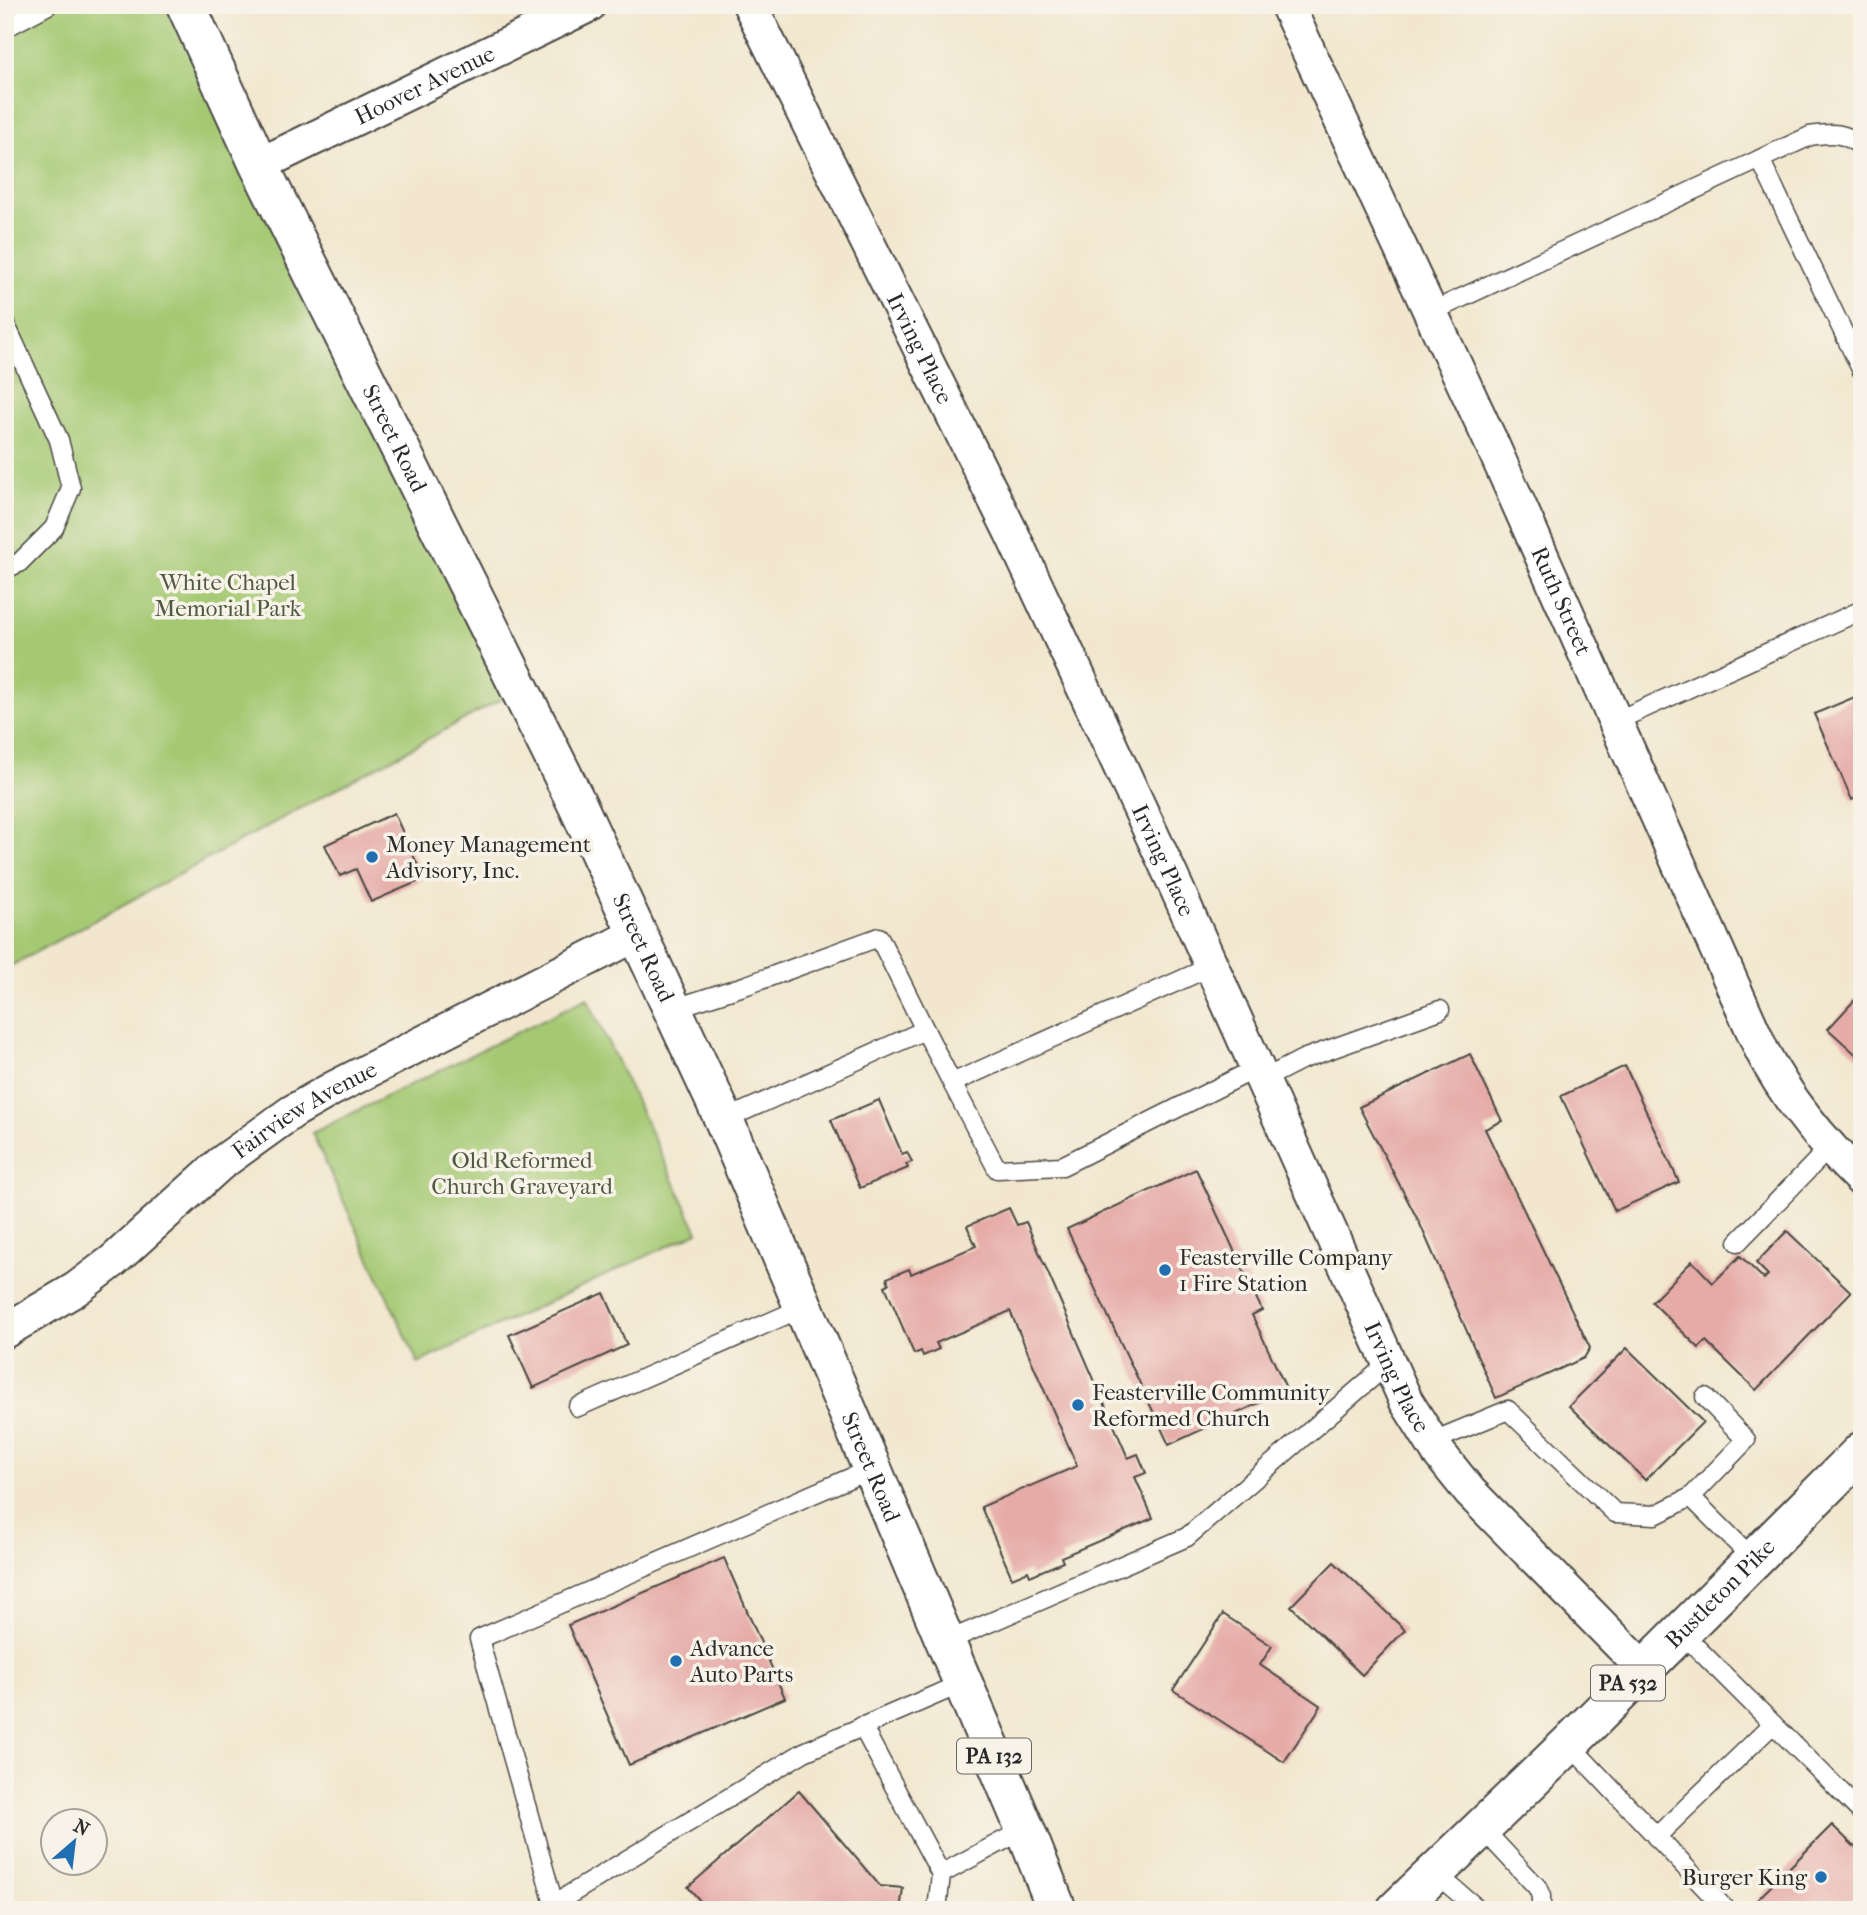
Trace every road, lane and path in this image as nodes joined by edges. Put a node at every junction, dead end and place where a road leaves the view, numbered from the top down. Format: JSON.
{"nodes":[{"id":1,"x":48,"y":5,"type":"edge"},
{"id":2,"x":186,"y":5,"type":"edge"},
{"id":3,"x":589,"y":5,"type":"edge"},
{"id":4,"x":750,"y":5,"type":"edge"},
{"id":5,"x":1287,"y":5,"type":"edge"},
{"id":6,"x":5,"y":28,"type":"edge"},
{"id":7,"x":1862,"y":148,"type":"edge"},
{"id":8,"x":1760,"y":159,"type":"junction"},
{"id":9,"x":259,"y":165,"type":"junction"},
{"id":10,"x":1430,"y":312,"type":"junction"},
{"id":11,"x":5,"y":323,"type":"edge"},
{"id":12,"x":1862,"y":371,"type":"edge"},
{"id":13,"x":5,"y":569,"type":"edge"},
{"id":14,"x":1862,"y":610,"type":"edge"},
{"id":15,"x":1616,"y":721,"type":"junction"},
{"id":16,"x":637,"y":934,"type":"junction"},
{"id":17,"x":1212,"y":966,"type":"junction"},
{"id":18,"x":672,"y":1009,"type":"junction"},
{"id":19,"x":1440,"y":1010,"type":"dead end"},
{"id":20,"x":925,"y":1030,"type":"junction"},
{"id":21,"x":1260,"y":1074,"type":"junction"},
{"id":22,"x":952,"y":1083,"type":"junction"},
{"id":23,"x":724,"y":1120,"type":"junction"},
{"id":24,"x":1830,"y":1147,"type":"junction"},
{"id":25,"x":1862,"y":1180,"type":"edge"},
{"id":26,"x":1738,"y":1242,"type":"dead end"},
{"id":27,"x":804,"y":1307,"type":"junction"},
{"id":28,"x":5,"y":1331,"type":"edge"},
{"id":29,"x":1389,"y":1363,"type":"junction"},
{"id":30,"x":1705,"y":1398,"type":"dead end"},
{"id":31,"x":578,"y":1407,"type":"dead end"},
{"id":32,"x":1431,"y":1442,"type":"junction"},
{"id":33,"x":1862,"y":1451,"type":"edge"},
{"id":34,"x":873,"y":1468,"type":"junction"},
{"id":35,"x":1691,"y":1497,"type":"junction"},
{"id":36,"x":1753,"y":1559,"type":"junction"},
{"id":37,"x":1679,"y":1631,"type":"junction"},
{"id":38,"x":945,"y":1642,"type":"junction"},
{"id":39,"x":1643,"y":1668,"type":"junction"},
{"id":40,"x":963,"y":1683,"type":"junction"},
{"id":41,"x":1773,"y":1724,"type":"junction"},
{"id":42,"x":862,"y":1726,"type":"junction"},
{"id":43,"x":1569,"y":1744,"type":"junction"},
{"id":44,"x":1862,"y":1813,"type":"edge"},
{"id":45,"x":1482,"y":1828,"type":"junction"},
{"id":46,"x":1026,"y":1829,"type":"junction"},
{"id":47,"x":1656,"y":1837,"type":"junction"},
{"id":48,"x":1435,"y":1873,"type":"junction"},
{"id":49,"x":941,"y":1874,"type":"junction"},
{"id":50,"x":1051,"y":1906,"type":"edge"},
{"id":51,"x":556,"y":1907,"type":"edge"},
{"id":52,"x":937,"y":1910,"type":"edge"},
{"id":53,"x":1396,"y":1910,"type":"edge"},
{"id":54,"x":1479,"y":1910,"type":"edge"},
{"id":55,"x":1541,"y":1910,"type":"edge"},
{"id":56,"x":1726,"y":1910,"type":"edge"}],
"edges":[{"from":1,"to":6,"type":"lane"},
{"from":2,"to":9,"type":"main road","name":"Street Road","number":"PA 132"},
{"from":3,"to":9,"type":"street","name":"Hoover Avenue"},
{"from":4,"to":17,"type":"street","name":"Irving Place"},
{"from":5,"to":10,"type":"street","name":"Ruth Street"},
{"from":7,"to":8,"type":"lane"},
{"from":8,"to":10,"type":"lane"},
{"from":8,"to":12,"type":"lane"},
{"from":9,"to":16,"type":"main road","name":"Street Road","number":"PA 132"},
{"from":10,"to":15,"type":"street","name":"Ruth Street"},
{"from":11,"to":13,"type":"lane"},
{"from":14,"to":15,"type":"lane"},
{"from":15,"to":24,"type":"street","name":"Ruth Street"},
{"from":16,"to":18,"type":"main road","name":"Street Road","number":"PA 132"},
{"from":16,"to":28,"type":"street","name":"Fairview Avenue"},
{"from":17,"to":21,"type":"street","name":"Irving Place"},
{"from":17,"to":22,"type":"lane"},
{"from":18,"to":20,"type":"lane"},
{"from":18,"to":23,"type":"main road","name":"Street Road","number":"PA 132"},
{"from":19,"to":21,"type":"lane"},
{"from":20,"to":22,"type":"lane"},
{"from":20,"to":23,"type":"lane"},
{"from":21,"to":22,"type":"lane"},
{"from":21,"to":29,"type":"street","name":"Irving Place"},
{"from":23,"to":27,"type":"main road","name":"Street Road","number":"PA 132"},
{"from":24,"to":25,"type":"street","name":"Ruth Street"},
{"from":24,"to":26,"type":"lane"},
{"from":27,"to":31,"type":"lane"},
{"from":27,"to":34,"type":"main road","name":"Street Road","number":"PA 132"},
{"from":29,"to":32,"type":"street","name":"Irving Place"},
{"from":29,"to":38,"type":"lane"},
{"from":30,"to":35,"type":"lane"},
{"from":32,"to":35,"type":"lane"},
{"from":32,"to":39,"type":"street","name":"Irving Place"},
{"from":33,"to":36,"type":"main road","name":"Bustleton Pike","number":"PA 532"},
{"from":34,"to":38,"type":"main road","name":"Street Road","number":"PA 132"},
{"from":34,"to":51,"type":"lane"},
{"from":35,"to":36,"type":"lane"},
{"from":36,"to":37,"type":"main road","name":"Bustleton Pike","number":"PA 532"},
{"from":37,"to":39,"type":"main road","name":"Bustleton Pike","number":"PA 532"},
{"from":37,"to":41,"type":"lane"},
{"from":38,"to":40,"type":"main road","name":"Street Road","number":"PA 132"},
{"from":39,"to":43,"type":"main road","name":"Bustleton Pike","number":"PA 532"},
{"from":40,"to":42,"type":"lane"},
{"from":40,"to":46,"type":"main road","name":"Street Road","number":"PA 132"},
{"from":41,"to":44,"type":"lane"},
{"from":41,"to":47,"type":"lane"},
{"from":42,"to":49,"type":"lane"},
{"from":42,"to":51,"type":"lane"},
{"from":43,"to":45,"type":"main road","name":"Bustleton Pike","number":"PA 532"},
{"from":43,"to":47,"type":"lane"},
{"from":45,"to":48,"type":"main road","name":"Bustleton Pike","number":"PA 532"},
{"from":45,"to":55,"type":"lane"},
{"from":46,"to":49,"type":"lane"},
{"from":46,"to":50,"type":"main road","name":"Street Road","number":"PA 132"},
{"from":47,"to":56,"type":"lane"},
{"from":48,"to":53,"type":"main road","name":"Bustleton Pike","number":"PA 532"},
{"from":48,"to":54,"type":"lane"},
{"from":49,"to":52,"type":"lane"}]}
